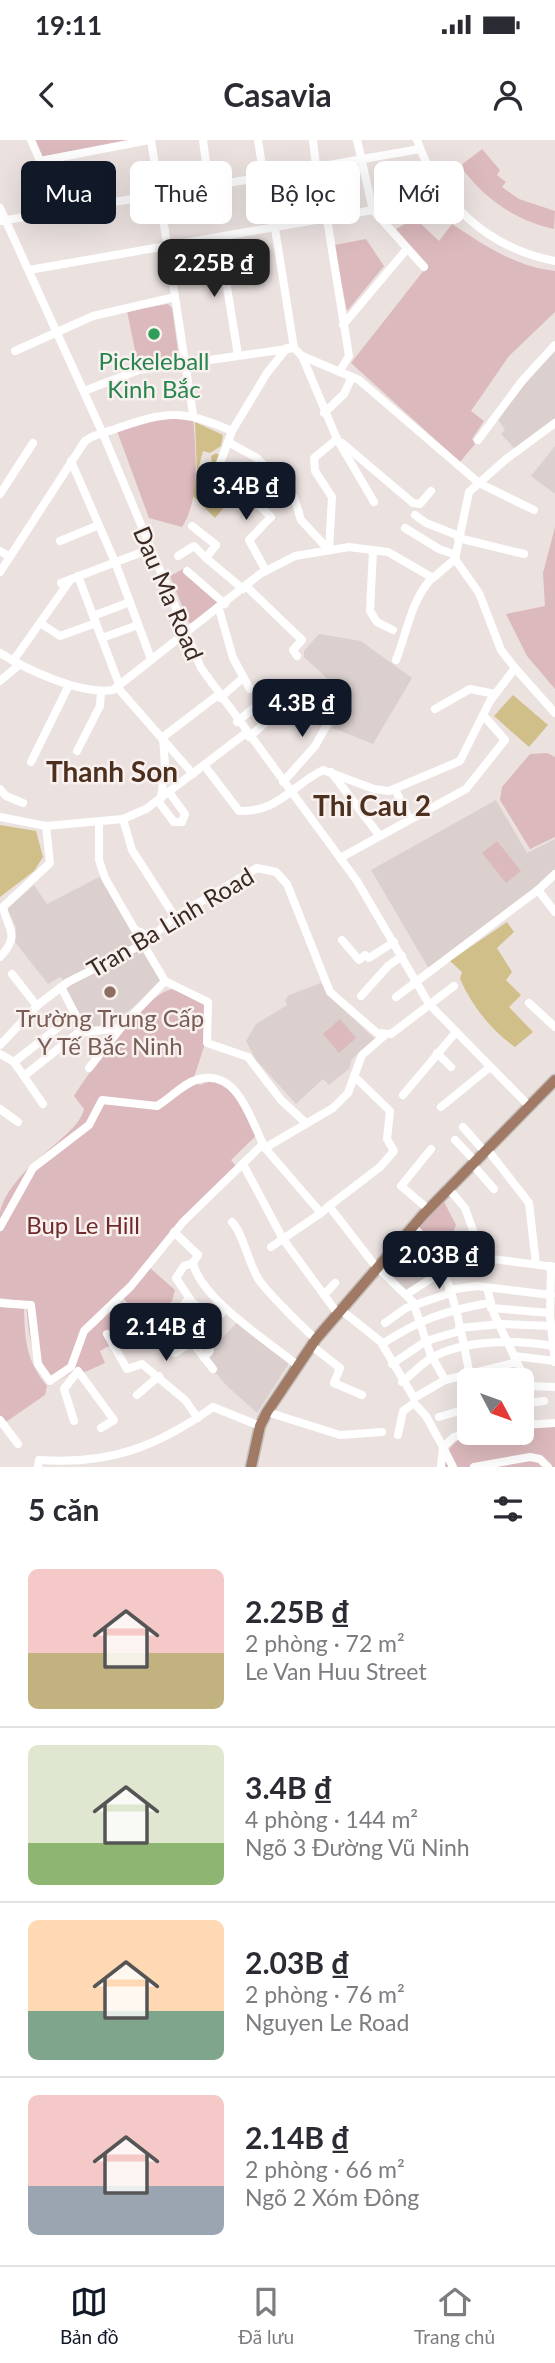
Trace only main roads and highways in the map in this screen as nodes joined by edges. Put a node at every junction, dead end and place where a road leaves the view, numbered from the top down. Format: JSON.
{"nodes":[{"id":1,"x":554,"y":1084,"type":"edge"},
{"id":2,"x":251,"y":1467,"type":"edge"}],
"edges":[{"from":1,"to":2,"type":"main road"}]}
